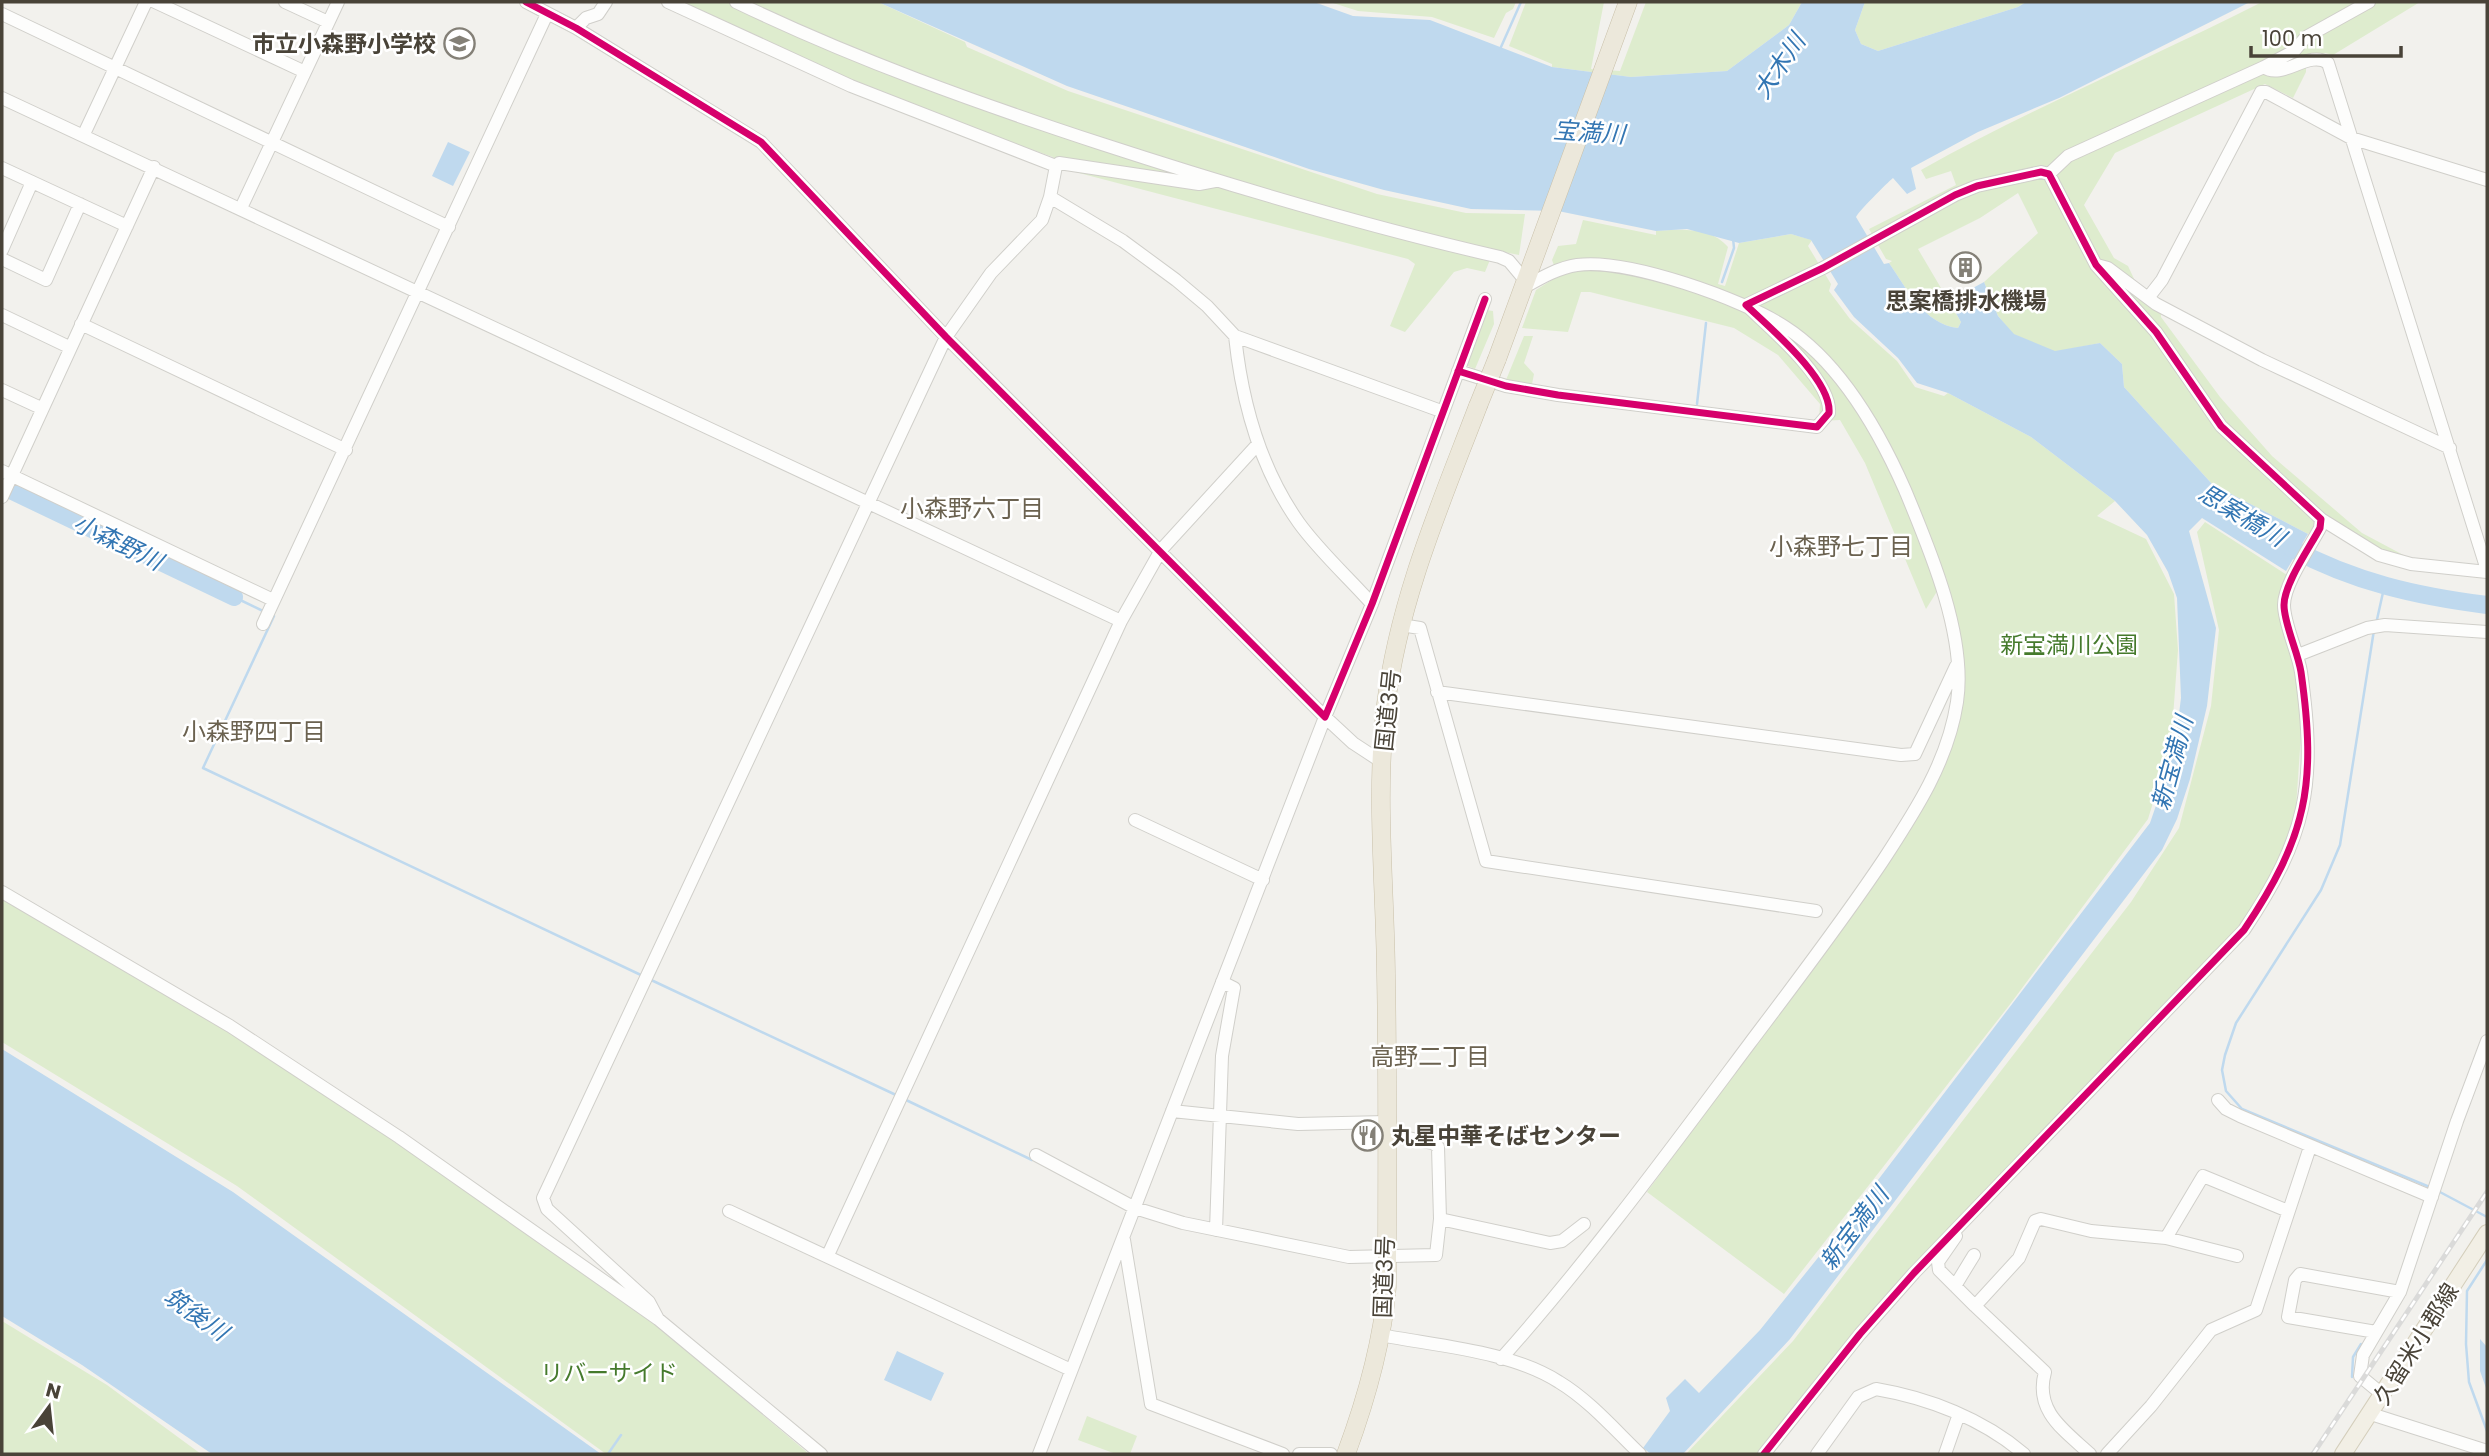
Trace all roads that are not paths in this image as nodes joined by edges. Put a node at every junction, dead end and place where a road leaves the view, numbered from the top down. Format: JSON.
{"nodes":[{"id":1,"x":146,"y":2,"type":"edge"},
{"id":2,"x":155,"y":2,"type":"edge"},
{"id":3,"x":285,"y":2,"type":"edge"},
{"id":4,"x":338,"y":2,"type":"edge"},
{"id":5,"x":526,"y":2,"type":"edge"},
{"id":6,"x":606,"y":2,"type":"edge"},
{"id":7,"x":668,"y":2,"type":"edge"},
{"id":8,"x":736,"y":2,"type":"edge"},
{"id":9,"x":1628,"y":2,"type":"edge"},
{"id":10,"x":2369,"y":2,"type":"edge"},
{"id":11,"x":2,"y":14,"type":"edge"},
{"id":12,"x":547,"y":14,"type":"junction"},
{"id":13,"x":328,"y":22,"type":"junction"},
{"id":14,"x":576,"y":28,"type":"junction"},
{"id":15,"x":2264,"y":67,"type":"junction"},
{"id":16,"x":115,"y":68,"type":"junction"},
{"id":17,"x":305,"y":72,"type":"junction"},
{"id":18,"x":2,"y":98,"type":"edge"},
{"id":19,"x":84,"y":134,"type":"junction"},
{"id":20,"x":2351,"y":138,"type":"junction"},
{"id":21,"x":272,"y":142,"type":"junction"},
{"id":22,"x":1056,"y":166,"type":"junction"},
{"id":23,"x":154,"y":167,"type":"junction"},
{"id":24,"x":2,"y":168,"type":"edge"},
{"id":25,"x":2049,"y":174,"type":"junction"},
{"id":26,"x":2487,"y":180,"type":"edge"},
{"id":27,"x":1214,"y":181,"type":"junction"},
{"id":28,"x":32,"y":182,"type":"junction"},
{"id":29,"x":1050,"y":197,"type":"junction"},
{"id":30,"x":80,"y":204,"type":"junction"},
{"id":31,"x":241,"y":208,"type":"junction"},
{"id":32,"x":127,"y":226,"type":"junction"},
{"id":33,"x":449,"y":227,"type":"junction"},
{"id":34,"x":2,"y":250,"type":"edge"},
{"id":35,"x":2,"y":259,"type":"edge"},
{"id":36,"x":2096,"y":265,"type":"junction"},
{"id":37,"x":1523,"y":284,"type":"junction"},
{"id":38,"x":419,"y":292,"type":"junction"},
{"id":39,"x":2148,"y":298,"type":"junction"},
{"id":40,"x":1485,"y":299,"type":"dead end"},
{"id":41,"x":1746,"y":305,"type":"junction"},
{"id":42,"x":2,"y":315,"type":"edge"},
{"id":43,"x":80,"y":324,"type":"junction"},
{"id":44,"x":1235,"y":336,"type":"junction"},
{"id":45,"x":946,"y":337,"type":"junction"},
{"id":46,"x":69,"y":347,"type":"junction"},
{"id":47,"x":1458,"y":370,"type":"junction"},
{"id":48,"x":2,"y":390,"type":"edge"},
{"id":49,"x":41,"y":408,"type":"junction"},
{"id":50,"x":1441,"y":411,"type":"junction"},
{"id":51,"x":1258,"y":444,"type":"junction"},
{"id":52,"x":2450,"y":448,"type":"junction"},
{"id":53,"x":346,"y":450,"type":"junction"},
{"id":54,"x":6,"y":474,"type":"edge"},
{"id":55,"x":2,"y":497,"type":"edge"},
{"id":56,"x":866,"y":503,"type":"junction"},
{"id":57,"x":2320,"y":524,"type":"junction"},
{"id":58,"x":1161,"y":550,"type":"junction"},
{"id":59,"x":2487,"y":571,"type":"edge"},
{"id":60,"x":273,"y":600,"type":"junction"},
{"id":61,"x":1372,"y":604,"type":"junction"},
{"id":62,"x":1121,"y":621,"type":"junction"},
{"id":63,"x":263,"y":624,"type":"dead end"},
{"id":64,"x":1401,"y":625,"type":"junction"},
{"id":65,"x":2487,"y":632,"type":"edge"},
{"id":66,"x":2298,"y":655,"type":"junction"},
{"id":67,"x":1958,"y":663,"type":"junction"},
{"id":68,"x":1437,"y":692,"type":"junction"},
{"id":69,"x":1325,"y":717,"type":"junction"},
{"id":70,"x":1382,"y":762,"type":"junction"},
{"id":71,"x":1135,"y":820,"type":"dead end"},
{"id":72,"x":1263,"y":880,"type":"junction"},
{"id":73,"x":2,"y":892,"type":"edge"},
{"id":74,"x":1816,"y":911,"type":"dead end"},
{"id":75,"x":1222,"y":982,"type":"junction"},
{"id":76,"x":2487,"y":1041,"type":"edge"},
{"id":77,"x":2218,"y":1100,"type":"dead end"},
{"id":78,"x":1172,"y":1111,"type":"junction"},
{"id":79,"x":1219,"y":1116,"type":"junction"},
{"id":80,"x":1386,"y":1128,"type":"junction"},
{"id":81,"x":2310,"y":1147,"type":"junction"},
{"id":82,"x":1036,"y":1155,"type":"dead end"},
{"id":83,"x":2432,"y":1197,"type":"junction"},
{"id":84,"x":1135,"y":1208,"type":"junction"},
{"id":85,"x":729,"y":1211,"type":"dead end"},
{"id":86,"x":2288,"y":1211,"type":"junction"},
{"id":87,"x":1440,"y":1219,"type":"junction"},
{"id":88,"x":1584,"y":1224,"type":"dead end"},
{"id":89,"x":1959,"y":1224,"type":"junction"},
{"id":90,"x":1216,"y":1230,"type":"junction"},
{"id":91,"x":2487,"y":1233,"type":"edge"},
{"id":92,"x":1124,"y":1237,"type":"junction"},
{"id":93,"x":2166,"y":1238,"type":"junction"},
{"id":94,"x":828,"y":1255,"type":"junction"},
{"id":95,"x":1974,"y":1255,"type":"dead end"},
{"id":96,"x":1387,"y":1256,"type":"junction"},
{"id":97,"x":2238,"y":1256,"type":"dead end"},
{"id":98,"x":1955,"y":1286,"type":"junction"},
{"id":99,"x":2400,"y":1292,"type":"junction"},
{"id":100,"x":1975,"y":1306,"type":"junction"},
{"id":101,"x":658,"y":1319,"type":"junction"},
{"id":102,"x":2376,"y":1332,"type":"junction"},
{"id":103,"x":1381,"y":1335,"type":"junction"},
{"id":104,"x":1501,"y":1359,"type":"junction"},
{"id":105,"x":1072,"y":1370,"type":"junction"},
{"id":106,"x":2383,"y":1395,"type":"junction"},
{"id":107,"x":1959,"y":1414,"type":"junction"},
{"id":108,"x":2371,"y":1414,"type":"junction"},
{"id":109,"x":2487,"y":1451,"type":"edge"},
{"id":110,"x":821,"y":1454,"type":"edge"},
{"id":111,"x":1039,"y":1454,"type":"edge"},
{"id":112,"x":1283,"y":1454,"type":"edge"},
{"id":113,"x":1299,"y":1454,"type":"edge"},
{"id":114,"x":1331,"y":1454,"type":"edge"},
{"id":115,"x":1346,"y":1454,"type":"edge"},
{"id":116,"x":1640,"y":1454,"type":"edge"},
{"id":117,"x":1764,"y":1454,"type":"edge"},
{"id":118,"x":1817,"y":1454,"type":"edge"},
{"id":119,"x":1945,"y":1454,"type":"edge"},
{"id":120,"x":2024,"y":1454,"type":"edge"},
{"id":121,"x":2090,"y":1454,"type":"edge"},
{"id":122,"x":2107,"y":1454,"type":"edge"},
{"id":123,"x":2343,"y":1454,"type":"edge"}],
"edges":[{"from":1,"to":16,"type":"street"},
{"from":2,"to":17,"type":"street"},
{"from":3,"to":13,"type":"street"},
{"from":4,"to":13,"type":"street"},
{"from":5,"to":12,"type":"street"},
{"from":6,"to":14,"type":"street"},
{"from":7,"to":22,"type":"street"},
{"from":8,"to":27,"type":"street"},
{"from":9,"to":37,"type":"highway","name":"国道3号"},
{"from":10,"to":15,"type":"street"},
{"from":11,"to":16,"type":"street"},
{"from":12,"to":14,"type":"street"},
{"from":12,"to":33,"type":"street"},
{"from":13,"to":17,"type":"street"},
{"from":14,"to":45,"type":"street"},
{"from":15,"to":20,"type":"street"},
{"from":15,"to":25,"type":"street"},
{"from":16,"to":19,"type":"street"},
{"from":16,"to":21,"type":"street"},
{"from":17,"to":21,"type":"street"},
{"from":18,"to":19,"type":"street"},
{"from":19,"to":23,"type":"street"},
{"from":20,"to":26,"type":"street"},
{"from":20,"to":39,"type":"street"},
{"from":20,"to":52,"type":"street"},
{"from":21,"to":31,"type":"street"},
{"from":21,"to":33,"type":"street"},
{"from":22,"to":27,"type":"street"},
{"from":22,"to":29,"type":"street"},
{"from":23,"to":31,"type":"street"},
{"from":23,"to":32,"type":"street"},
{"from":24,"to":28,"type":"street"},
{"from":25,"to":36,"type":"street"},
{"from":25,"to":41,"type":"street"},
{"from":27,"to":37,"type":"street"},
{"from":28,"to":30,"type":"street"},
{"from":28,"to":34,"type":"street"},
{"from":29,"to":44,"type":"street"},
{"from":29,"to":45,"type":"street"},
{"from":30,"to":32,"type":"street"},
{"from":30,"to":35,"type":"street"},
{"from":31,"to":38,"type":"street"},
{"from":32,"to":43,"type":"street"},
{"from":33,"to":38,"type":"street"},
{"from":36,"to":39,"type":"street"},
{"from":36,"to":57,"type":"street"},
{"from":37,"to":41,"type":"street"},
{"from":37,"to":64,"type":"highway","name":"国道3号","bridge":true},
{"from":38,"to":53,"type":"street"},
{"from":38,"to":56,"type":"street"},
{"from":39,"to":52,"type":"street"},
{"from":40,"to":47,"type":"street"},
{"from":41,"to":47,"type":"street"},
{"from":41,"to":67,"type":"street"},
{"from":42,"to":46,"type":"street"},
{"from":43,"to":46,"type":"street"},
{"from":43,"to":53,"type":"street"},
{"from":44,"to":50,"type":"street"},
{"from":44,"to":51,"type":"street"},
{"from":45,"to":56,"type":"street"},
{"from":45,"to":58,"type":"street"},
{"from":46,"to":49,"type":"street"},
{"from":47,"to":50,"type":"street"},
{"from":48,"to":49,"type":"street"},
{"from":49,"to":54,"type":"street"},
{"from":50,"to":61,"type":"street"},
{"from":51,"to":58,"type":"street"},
{"from":51,"to":61,"type":"street"},
{"from":52,"to":59,"type":"street"},
{"from":53,"to":60,"type":"street"},
{"from":54,"to":55,"type":"street"},
{"from":54,"to":60,"type":"street"},
{"from":56,"to":62,"type":"street"},
{"from":56,"to":101,"type":"street"},
{"from":57,"to":59,"type":"street"},
{"from":57,"to":66,"type":"street"},
{"from":58,"to":62,"type":"street"},
{"from":58,"to":69,"type":"street"},
{"from":60,"to":63,"type":"street"},
{"from":61,"to":69,"type":"street"},
{"from":62,"to":94,"type":"street"},
{"from":64,"to":68,"type":"street"},
{"from":64,"to":70,"type":"highway","name":"国道3号"},
{"from":65,"to":66,"type":"street"},
{"from":66,"to":89,"type":"street"},
{"from":67,"to":68,"type":"street"},
{"from":67,"to":104,"type":"street"},
{"from":68,"to":74,"type":"street"},
{"from":69,"to":70,"type":"street"},
{"from":69,"to":72,"type":"street"},
{"from":70,"to":80,"type":"highway","name":"国道3号"},
{"from":71,"to":72,"type":"street"},
{"from":72,"to":75,"type":"street"},
{"from":73,"to":101,"type":"street"},
{"from":75,"to":78,"type":"street"},
{"from":75,"to":79,"type":"street"},
{"from":76,"to":83,"type":"street"},
{"from":77,"to":81,"type":"street"},
{"from":78,"to":79,"type":"street"},
{"from":78,"to":84,"type":"street"},
{"from":79,"to":80,"type":"street"},
{"from":79,"to":90,"type":"street"},
{"from":80,"to":87,"type":"street"},
{"from":80,"to":96,"type":"highway","name":"国道3号"},
{"from":81,"to":83,"type":"street"},
{"from":81,"to":86,"type":"street"},
{"from":82,"to":84,"type":"street"},
{"from":83,"to":99,"type":"street"},
{"from":84,"to":90,"type":"street"},
{"from":84,"to":92,"type":"street"},
{"from":85,"to":94,"type":"street"},
{"from":86,"to":93,"type":"street"},
{"from":86,"to":122,"type":"street"},
{"from":87,"to":88,"type":"street"},
{"from":87,"to":96,"type":"street"},
{"from":89,"to":98,"type":"street"},
{"from":89,"to":117,"type":"street"},
{"from":90,"to":96,"type":"street"},
{"from":91,"to":106,"type":"main road","name":"久留米小郡線"},
{"from":92,"to":105,"type":"street"},
{"from":92,"to":112,"type":"street"},
{"from":93,"to":97,"type":"street"},
{"from":93,"to":100,"type":"street"},
{"from":94,"to":105,"type":"street"},
{"from":95,"to":98,"type":"street"},
{"from":96,"to":103,"type":"highway","name":"国道3号"},
{"from":98,"to":100,"type":"street"},
{"from":99,"to":102,"type":"street"},
{"from":99,"to":102,"type":"street"},
{"from":100,"to":121,"type":"street"},
{"from":101,"to":110,"type":"street"},
{"from":102,"to":106,"type":"street"},
{"from":103,"to":104,"type":"street"},
{"from":103,"to":115,"type":"highway","name":"国道3号"},
{"from":104,"to":116,"type":"street"},
{"from":105,"to":111,"type":"street"},
{"from":106,"to":108,"type":"main road","name":"久留米小郡線"},
{"from":107,"to":118,"type":"street"},
{"from":107,"to":119,"type":"street"},
{"from":107,"to":120,"type":"street"},
{"from":108,"to":109,"type":"street"},
{"from":108,"to":123,"type":"main road","name":"久留米小郡線"},
{"from":113,"to":114,"type":"street"}]}
